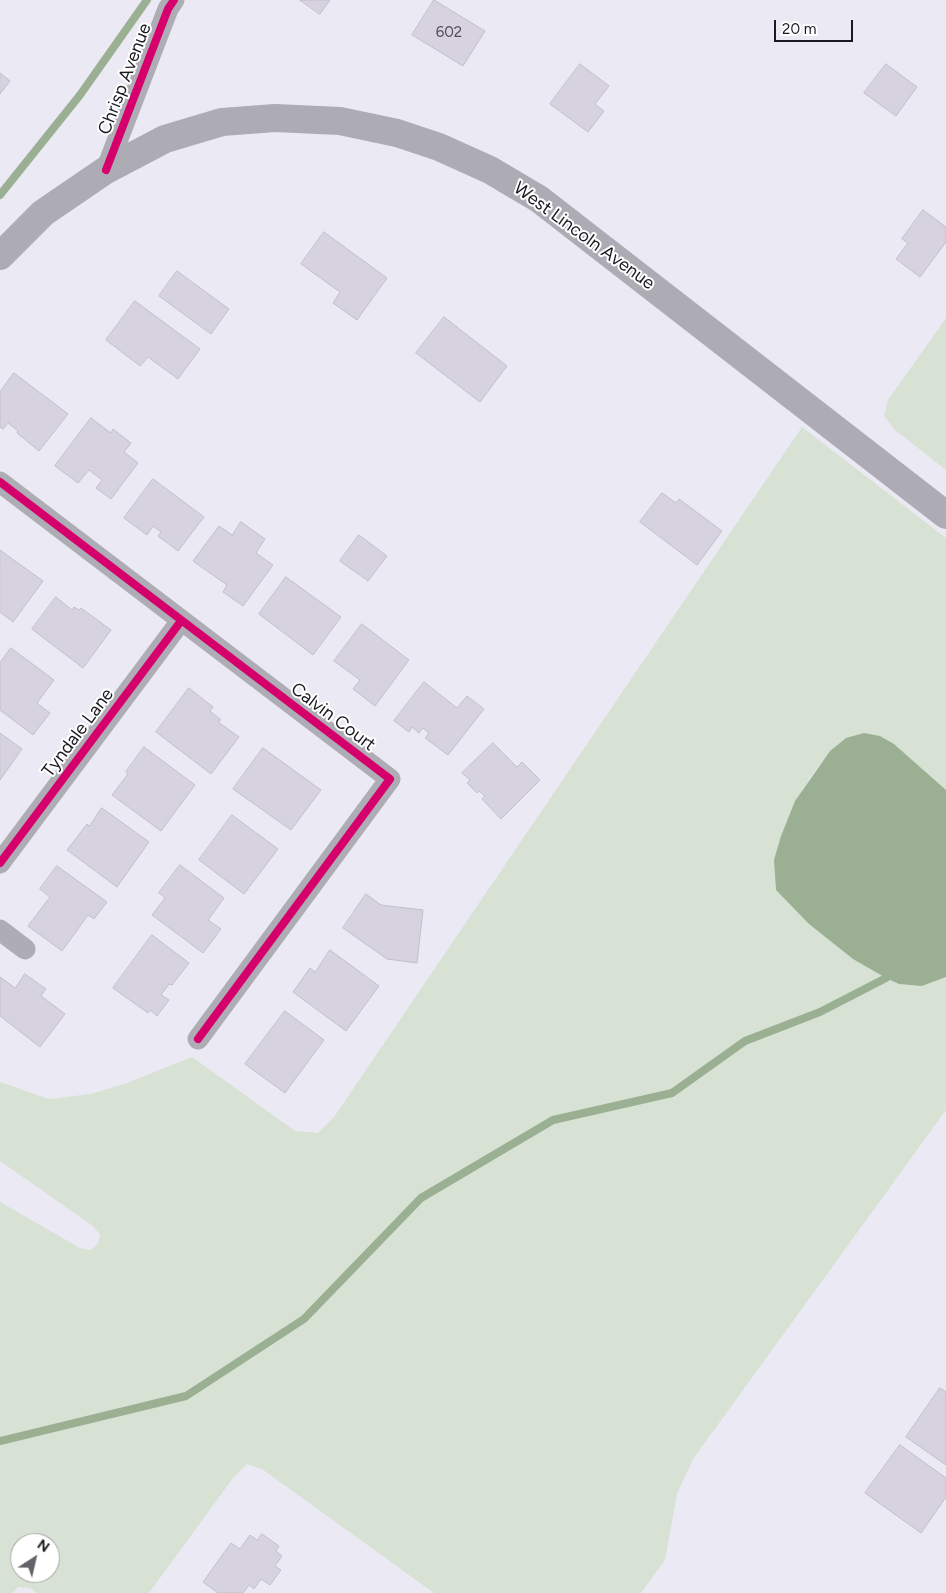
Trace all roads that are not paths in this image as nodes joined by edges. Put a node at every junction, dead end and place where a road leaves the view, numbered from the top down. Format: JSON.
{"nodes":[{"id":1,"x":174,"y":0,"type":"edge"},
{"id":2,"x":106,"y":170,"type":"junction"},
{"id":3,"x":0,"y":256,"type":"edge"},
{"id":4,"x":0,"y":482,"type":"edge"},
{"id":5,"x":946,"y":515,"type":"edge"},
{"id":6,"x":181,"y":621,"type":"junction"},
{"id":7,"x":0,"y":863,"type":"edge"},
{"id":8,"x":0,"y":930,"type":"edge"},
{"id":9,"x":25,"y":949,"type":"dead end"},
{"id":10,"x":198,"y":1039,"type":"dead end"}],
"edges":[{"from":1,"to":2,"type":"street","name":"Chrisp Avenue"},
{"from":2,"to":3,"type":"main road","name":"West Lincoln Avenue"},
{"from":2,"to":5,"type":"main road","name":"West Lincoln Avenue"},
{"from":4,"to":6,"type":"street","name":"Calvin Court"},
{"from":6,"to":7,"type":"street","name":"Tyndale Lane"},
{"from":6,"to":10,"type":"street","name":"Calvin Court"},
{"from":8,"to":9,"type":"street"}]}
